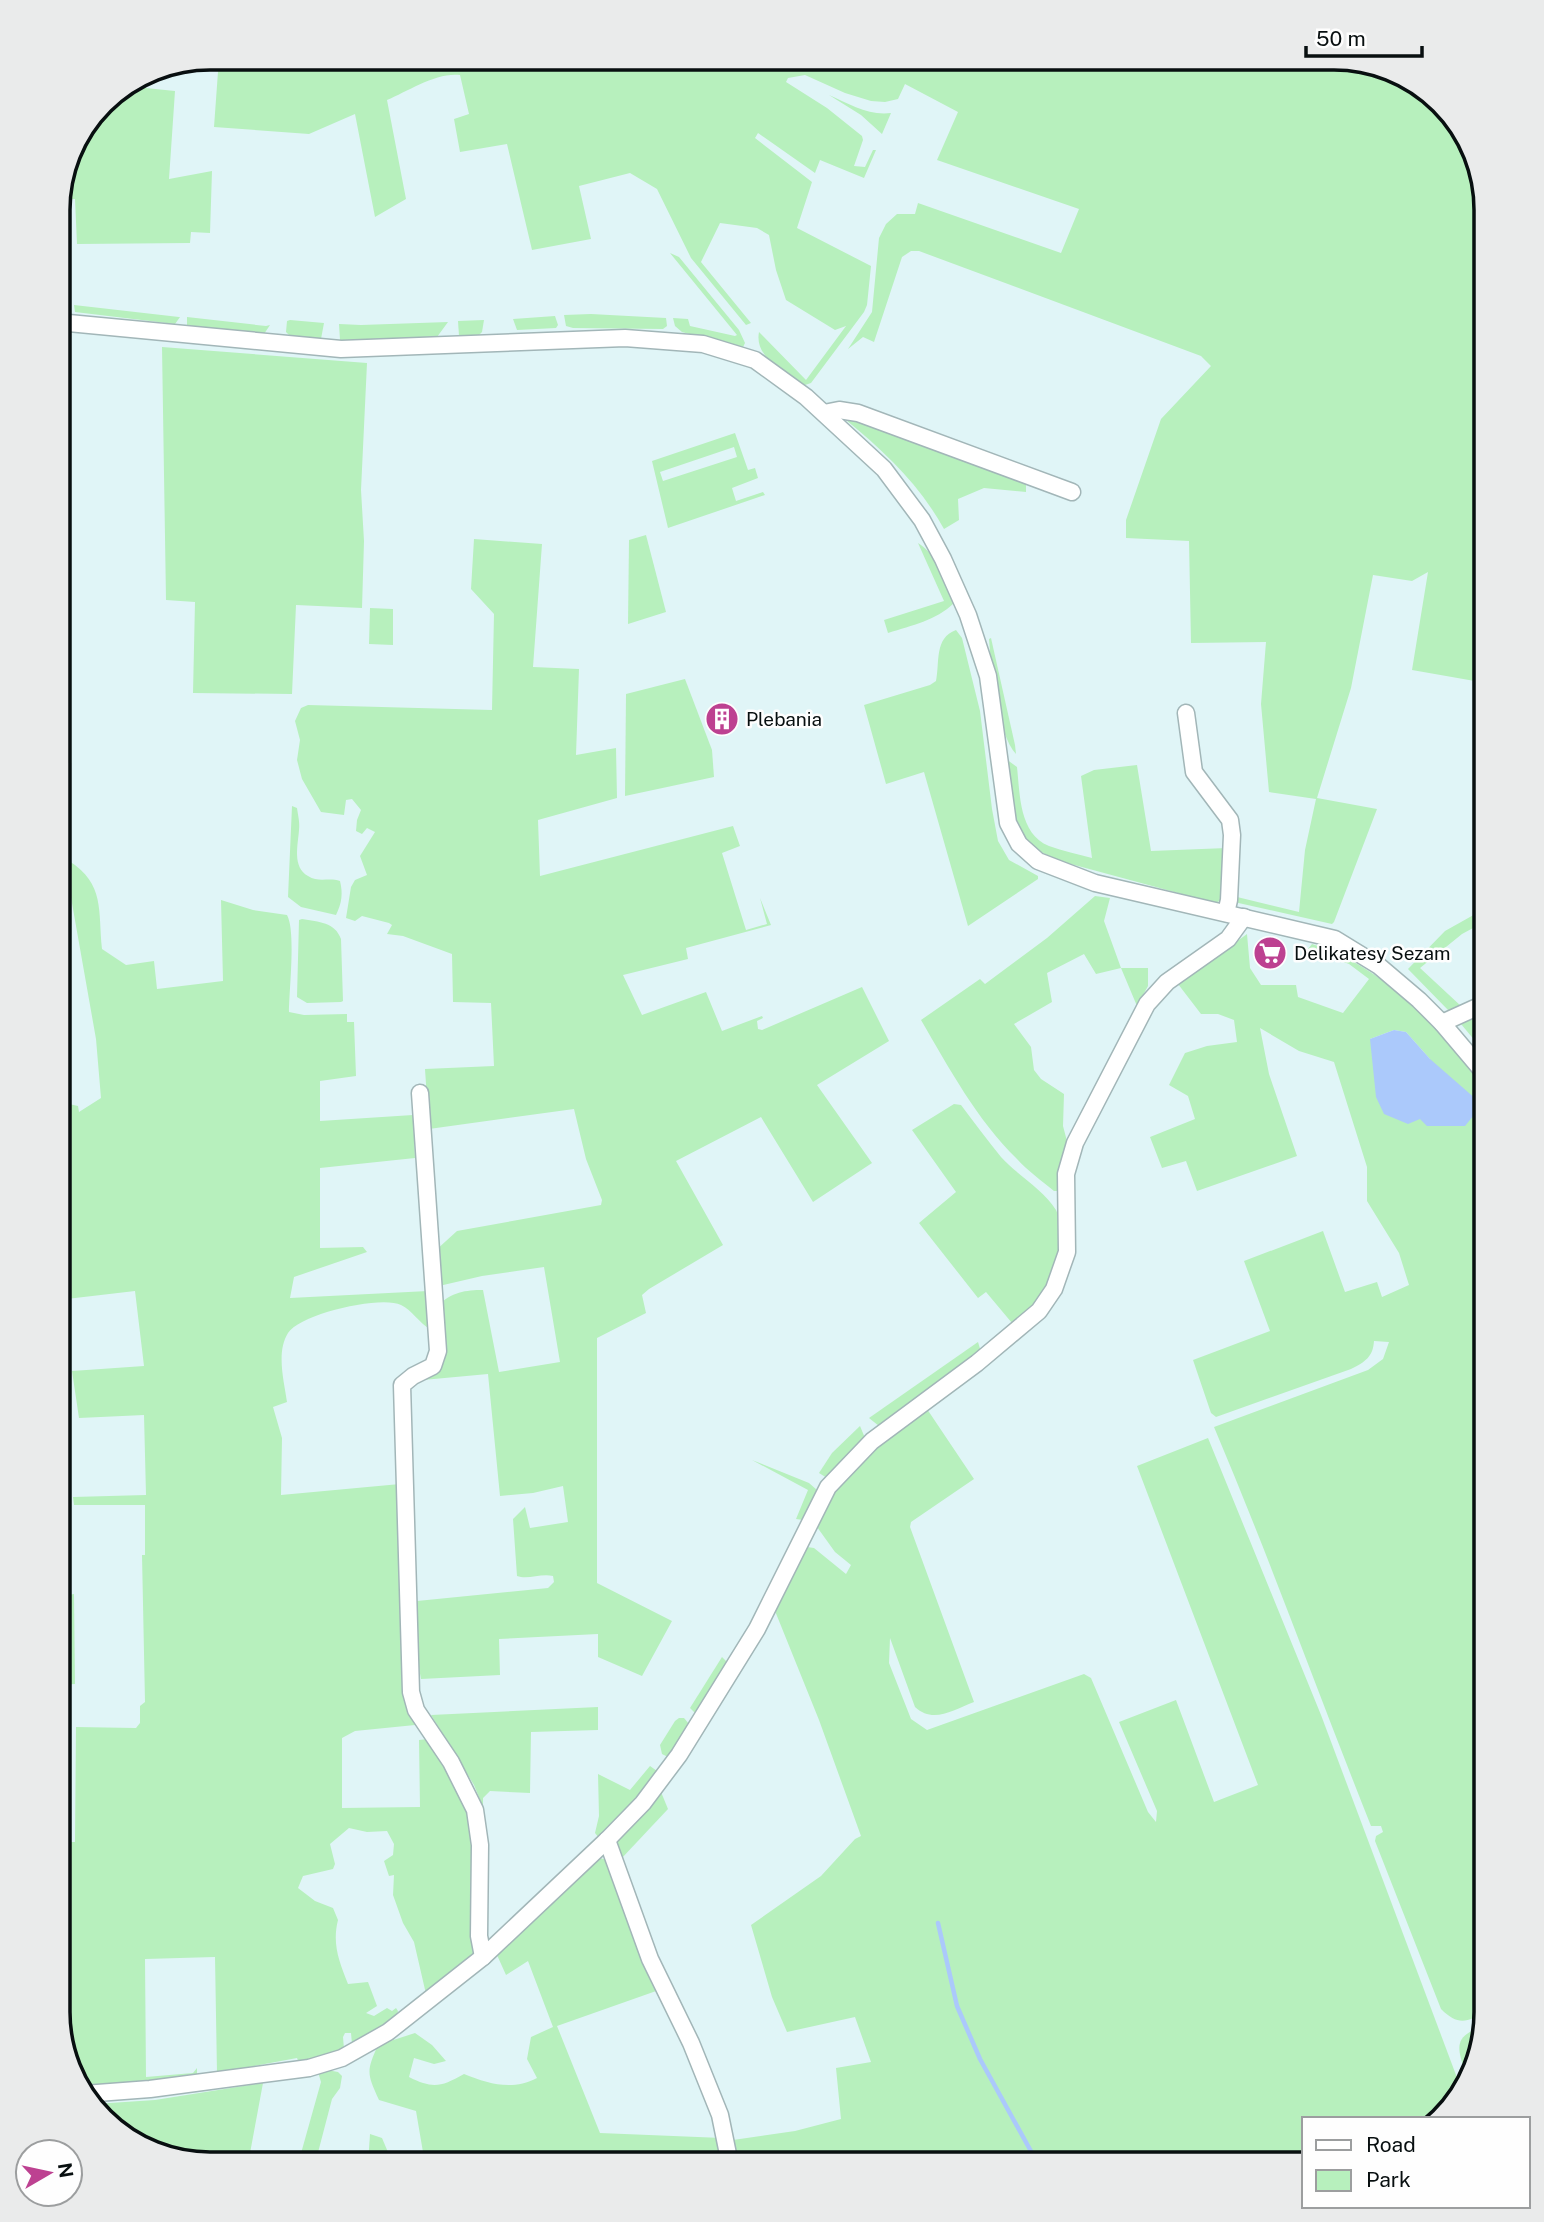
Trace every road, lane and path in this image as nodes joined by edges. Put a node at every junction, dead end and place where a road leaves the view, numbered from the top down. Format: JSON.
{"nodes":[{"id":1,"x":70,"y":323,"type":"edge"},
{"id":2,"x":824,"y":413,"type":"junction"},
{"id":3,"x":1072,"y":492,"type":"dead end"},
{"id":4,"x":1186,"y":713,"type":"dead end"},
{"id":5,"x":1226,"y":913,"type":"junction"},
{"id":6,"x":1244,"y":917,"type":"junction"},
{"id":7,"x":1474,"y":1008,"type":"edge"},
{"id":8,"x":1442,"y":1023,"type":"junction"},
{"id":9,"x":1474,"y":1061,"type":"edge"},
{"id":10,"x":420,"y":1093,"type":"dead end"},
{"id":11,"x":607,"y":1840,"type":"junction"},
{"id":12,"x":483,"y":1957,"type":"junction"},
{"id":13,"x":96,"y":2093,"type":"edge"},
{"id":14,"x":728,"y":2152,"type":"edge"}],
"edges":[{"from":1,"to":2,"type":"street"},
{"from":2,"to":3,"type":"street"},
{"from":2,"to":5,"type":"street"},
{"from":4,"to":5,"type":"street"},
{"from":5,"to":6,"type":"street"},
{"from":6,"to":8,"type":"street"},
{"from":6,"to":11,"type":"street"},
{"from":7,"to":8,"type":"street"},
{"from":8,"to":9,"type":"street"},
{"from":10,"to":12,"type":"street"},
{"from":11,"to":12,"type":"street"},
{"from":11,"to":14,"type":"street"},
{"from":12,"to":13,"type":"street"}]}
